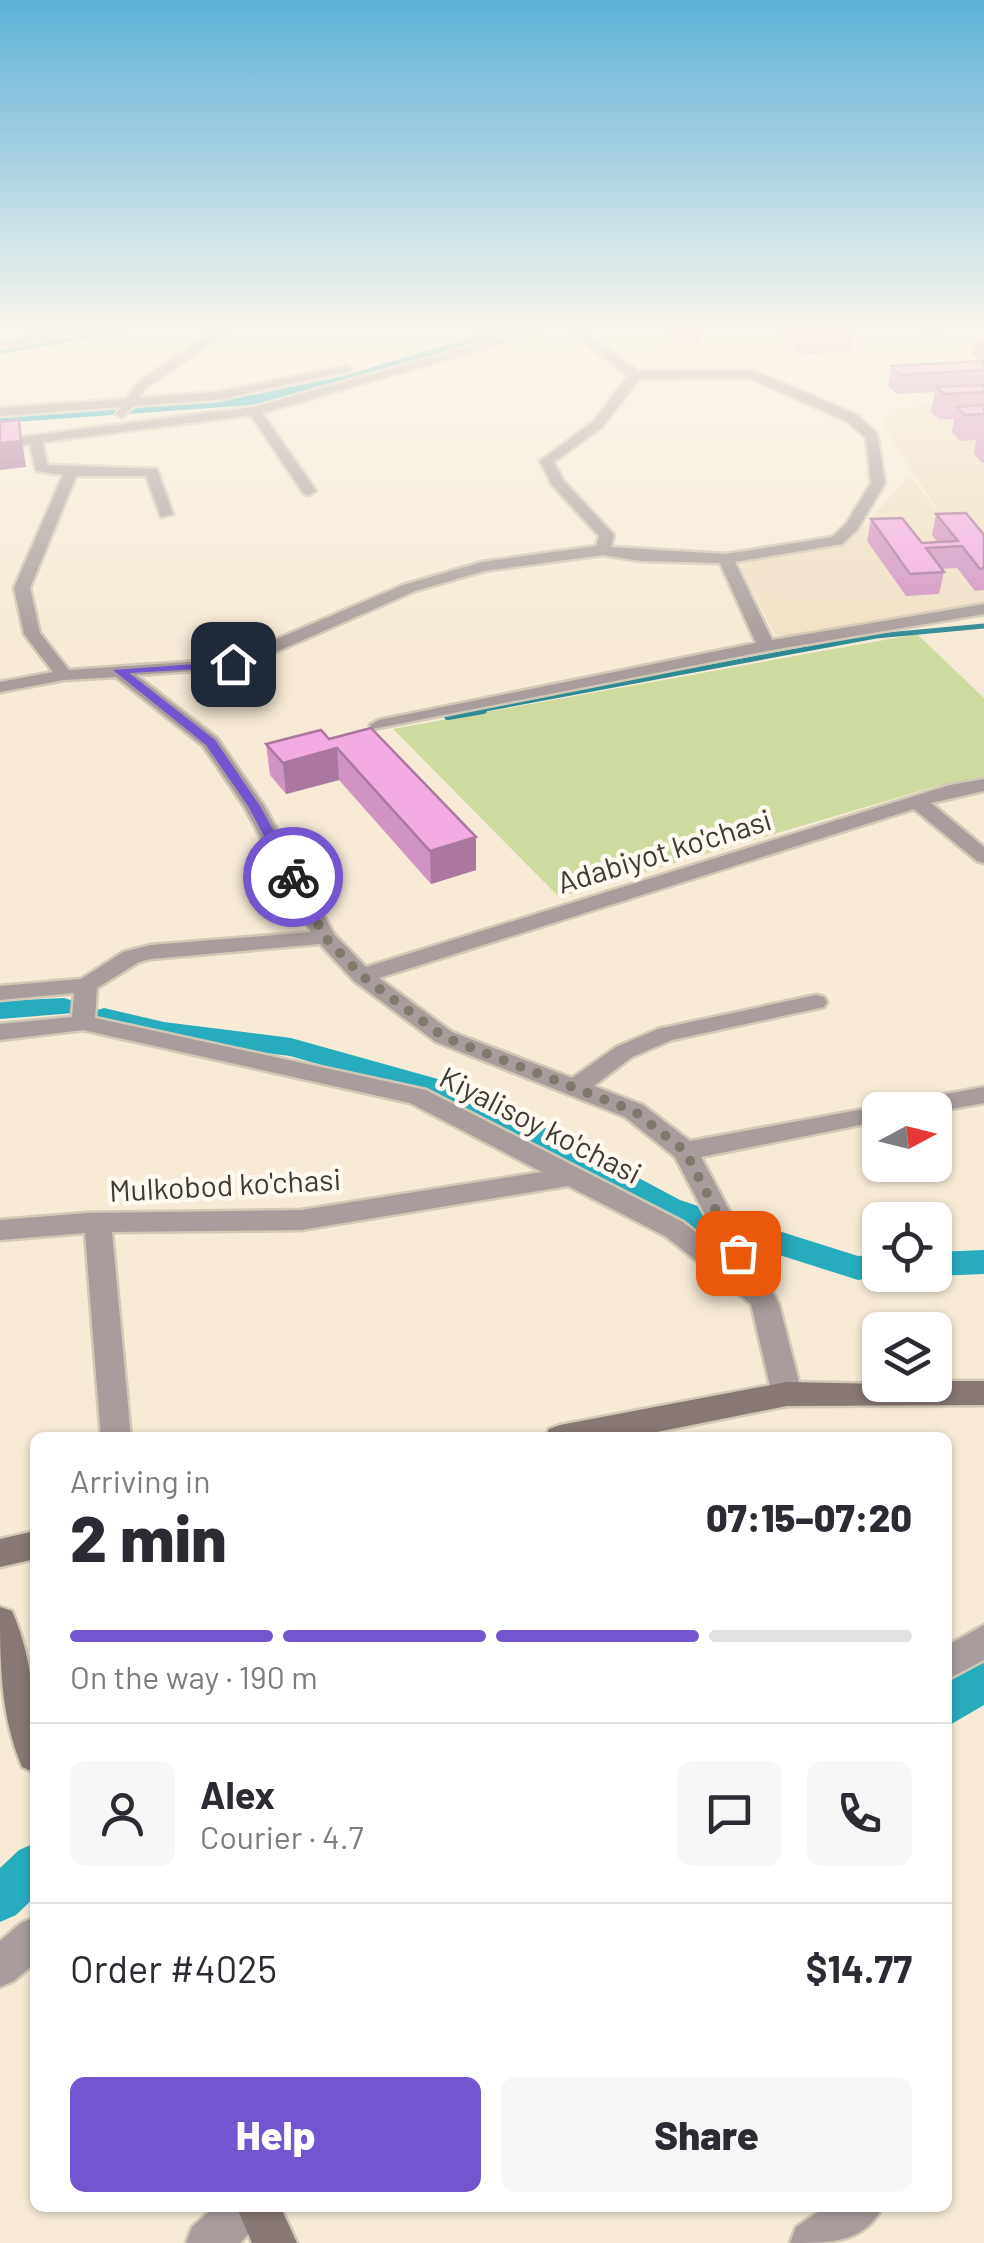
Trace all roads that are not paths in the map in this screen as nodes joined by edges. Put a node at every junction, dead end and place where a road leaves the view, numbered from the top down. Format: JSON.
{"nodes":[{"id":1,"x":48,"y":437,"type":"edge"},
{"id":2,"x":272,"y":437,"type":"edge"},
{"id":3,"x":584,"y":437,"type":"edge"},
{"id":4,"x":871,"y":437,"type":"edge"},
{"id":5,"x":36,"y":440,"type":"junction"},
{"id":6,"x":0,"y":444,"type":"edge"},
{"id":7,"x":70,"y":472,"type":"junction"},
{"id":8,"x":309,"y":491,"type":"dead end"},
{"id":9,"x":166,"y":514,"type":"dead end"},
{"id":10,"x":603,"y":550,"type":"junction"},
{"id":11,"x":726,"y":559,"type":"junction"},
{"id":12,"x":984,"y":609,"type":"edge"},
{"id":13,"x":766,"y":646,"type":"junction"},
{"id":14,"x":118,"y":670,"type":"junction"},
{"id":15,"x":64,"y":675,"type":"junction"},
{"id":16,"x":0,"y":687,"type":"edge"},
{"id":17,"x":379,"y":725,"type":"dead end"},
{"id":18,"x":984,"y":785,"type":"edge"},
{"id":19,"x":919,"y":803,"type":"junction"},
{"id":20,"x":984,"y":858,"type":"edge"},
{"id":21,"x":325,"y":937,"type":"junction"},
{"id":22,"x":362,"y":976,"type":"junction"},
{"id":23,"x":86,"y":985,"type":"junction"},
{"id":24,"x":0,"y":993,"type":"edge"},
{"id":25,"x":816,"y":1002,"type":"dead end"},
{"id":26,"x":83,"y":1023,"type":"junction"},
{"id":27,"x":0,"y":1032,"type":"edge"},
{"id":28,"x":576,"y":1088,"type":"junction"},
{"id":29,"x":984,"y":1095,"type":"edge"},
{"id":30,"x":952,"y":1101,"type":"edge"},
{"id":31,"x":862,"y":1117,"type":"edge"},
{"id":32,"x":685,"y":1151,"type":"junction"},
{"id":33,"x":571,"y":1176,"type":"junction"},
{"id":34,"x":98,"y":1223,"type":"junction"},
{"id":35,"x":0,"y":1230,"type":"edge"},
{"id":36,"x":765,"y":1304,"type":"junction"},
{"id":37,"x":984,"y":1393,"type":"edge"},
{"id":38,"x":786,"y":1394,"type":"junction"},
{"id":39,"x":115,"y":1432,"type":"edge"},
{"id":40,"x":591,"y":1432,"type":"edge"},
{"id":41,"x":30,"y":1547,"type":"edge"},
{"id":42,"x":0,"y":1553,"type":"edge"},
{"id":43,"x":0,"y":1622,"type":"edge"},
{"id":44,"x":984,"y":1640,"type":"edge"},
{"id":45,"x":952,"y":1660,"type":"edge"},
{"id":46,"x":30,"y":1736,"type":"edge"},
{"id":47,"x":30,"y":1941,"type":"edge"},
{"id":48,"x":0,"y":1967,"type":"edge"},
{"id":49,"x":240,"y":2212,"type":"edge"},
{"id":50,"x":261,"y":2212,"type":"edge"},
{"id":51,"x":855,"y":2212,"type":"edge"},
{"id":52,"x":208,"y":2243,"type":"edge"},
{"id":53,"x":275,"y":2243,"type":"edge"},
{"id":54,"x":813,"y":2243,"type":"edge"}],
"edges":[{"from":1,"to":5,"type":"street"},
{"from":2,"to":8,"type":"street"},
{"from":3,"to":10,"type":"street"},
{"from":4,"to":11,"type":"street"},
{"from":5,"to":6,"type":"street"},
{"from":5,"to":7,"type":"street"},
{"from":7,"to":9,"type":"street"},
{"from":7,"to":15,"type":"street"},
{"from":10,"to":11,"type":"street"},
{"from":10,"to":14,"type":"street"},
{"from":11,"to":13,"type":"street"},
{"from":12,"to":13,"type":"street"},
{"from":13,"to":17,"type":"street"},
{"from":14,"to":15,"type":"street"},
{"from":14,"to":21,"type":"street"},
{"from":15,"to":16,"type":"street"},
{"from":18,"to":19,"type":"street","name":"Adabiyot ko'chasi"},
{"from":19,"to":20,"type":"street"},
{"from":19,"to":22,"type":"street","name":"Adabiyot ko'chasi"},
{"from":21,"to":22,"type":"street"},
{"from":21,"to":23,"type":"street"},
{"from":22,"to":28,"type":"street"},
{"from":23,"to":24,"type":"street"},
{"from":23,"to":26,"type":"street"},
{"from":25,"to":28,"type":"street"},
{"from":26,"to":27,"type":"street","name":"Kiyalisoy ko'chasi"},
{"from":26,"to":33,"type":"street","name":"Kiyalisoy ko'chasi"},
{"from":28,"to":32,"type":"street"},
{"from":29,"to":30,"type":"street"},
{"from":31,"to":32,"type":"street"},
{"from":32,"to":36,"type":"street"},
{"from":33,"to":34,"type":"street","name":"Mulkobod ko'chasi"},
{"from":33,"to":36,"type":"street","name":"Kiyalisoy ko'chasi"},
{"from":34,"to":35,"type":"street","name":"Mulkobod ko'chasi"},
{"from":34,"to":39,"type":"street"},
{"from":36,"to":38,"type":"street"},
{"from":37,"to":38,"type":"main road"},
{"from":38,"to":40,"type":"main road"},
{"from":41,"to":42,"type":"main road"},
{"from":43,"to":46,"type":"main road"},
{"from":44,"to":45,"type":"street"},
{"from":47,"to":48,"type":"street"},
{"from":49,"to":52,"type":"street"},
{"from":50,"to":53,"type":"main road"},
{"from":51,"to":54,"type":"street"}]}
